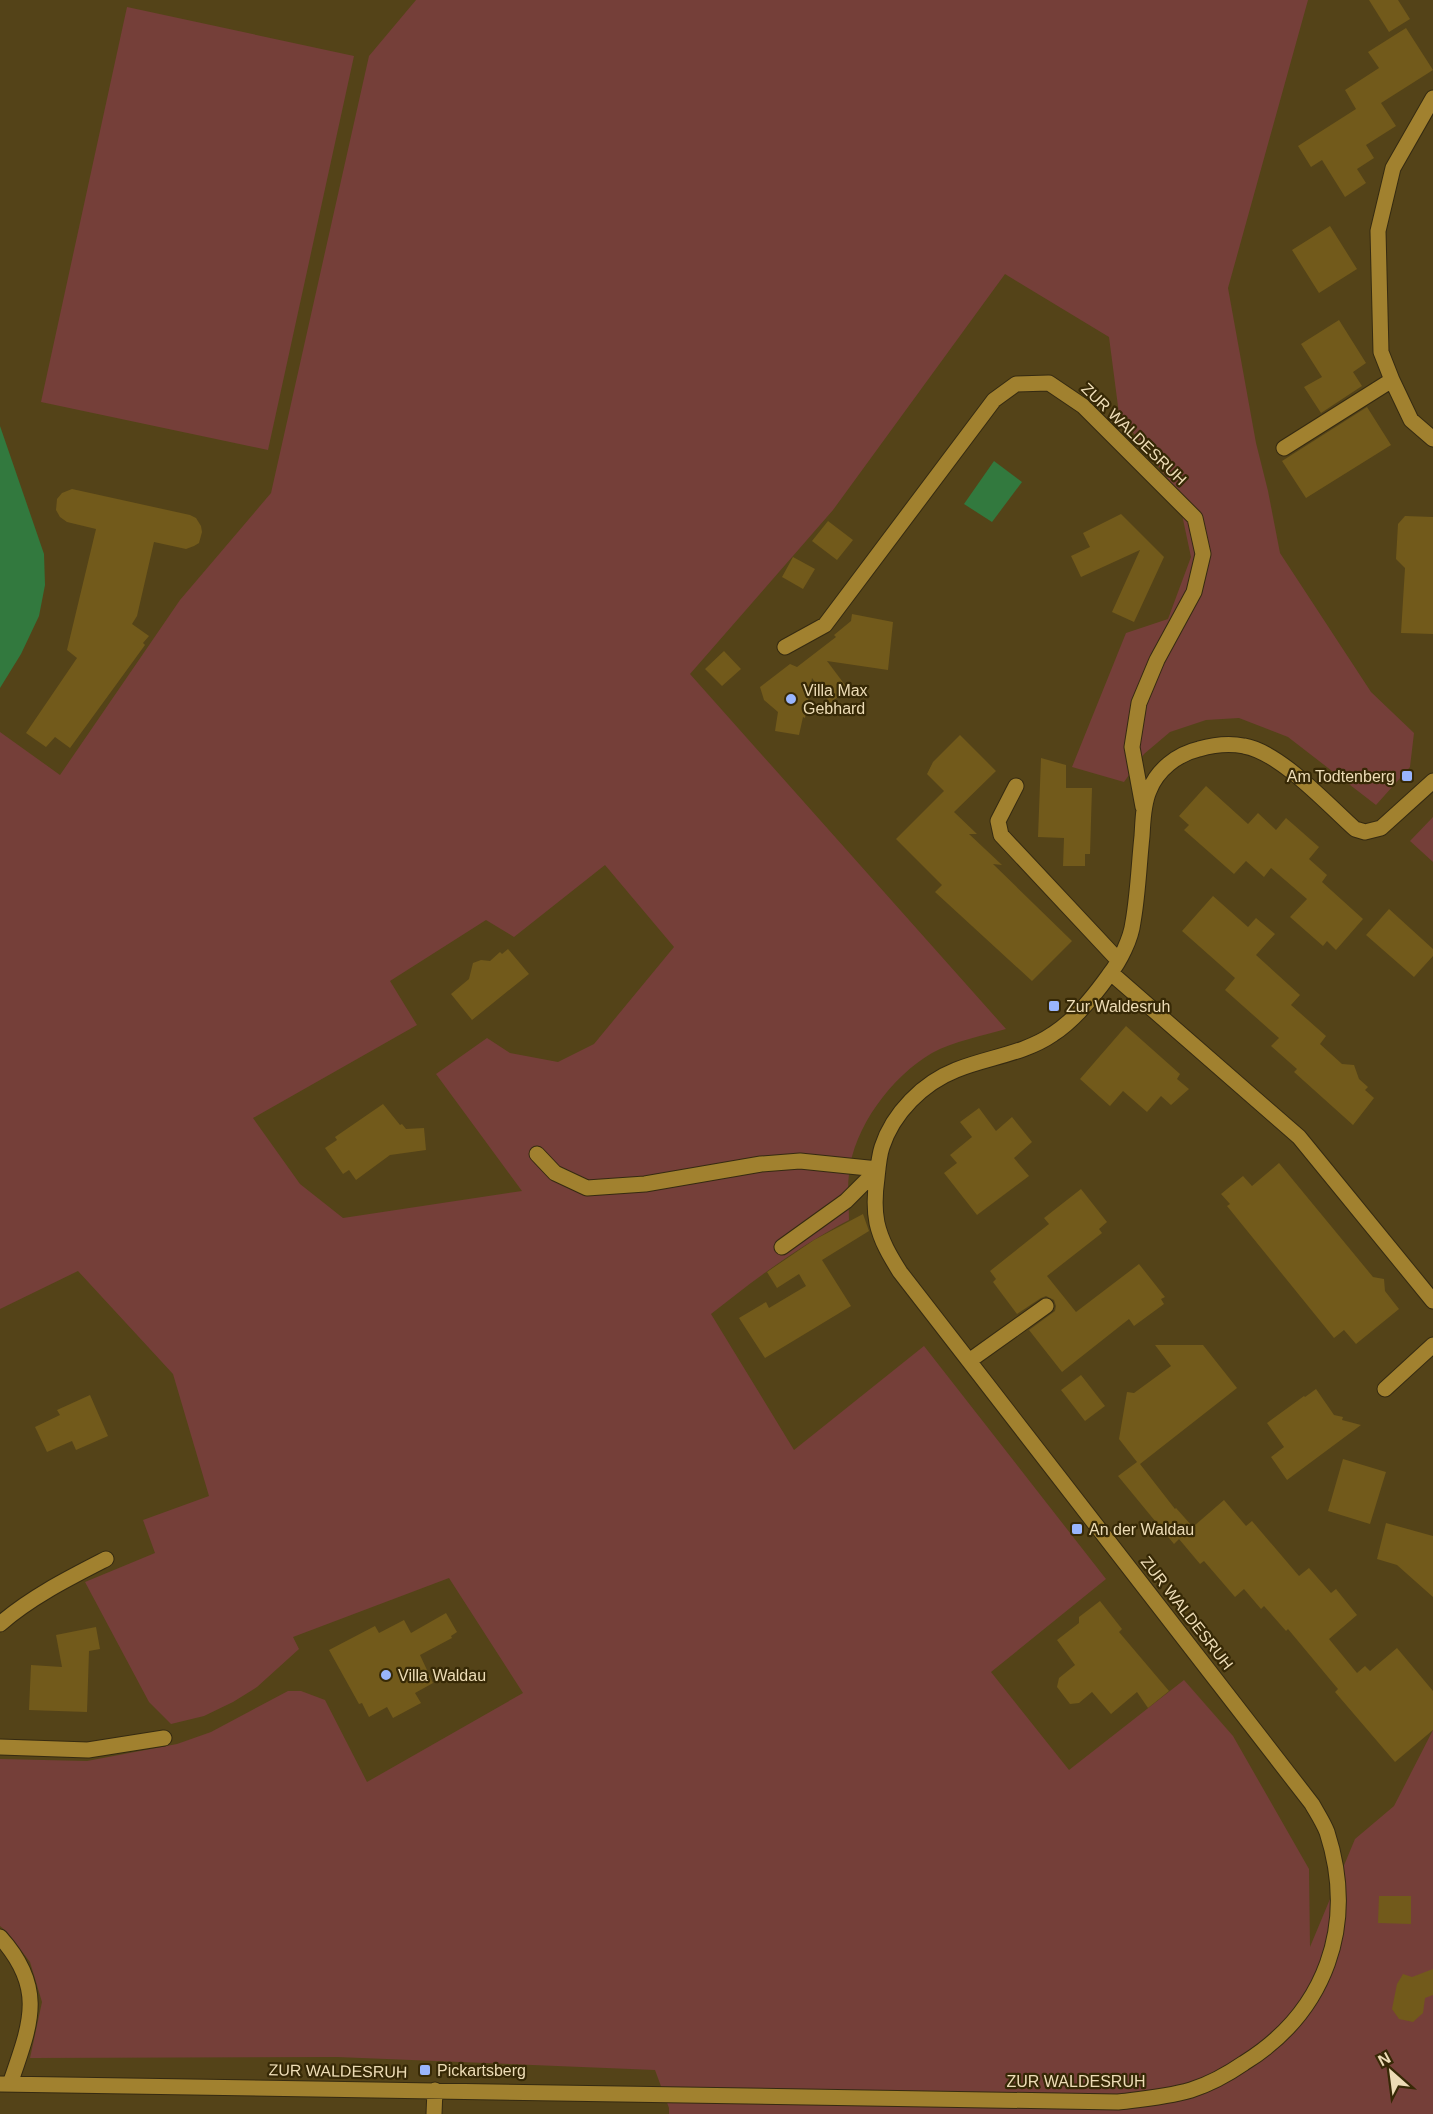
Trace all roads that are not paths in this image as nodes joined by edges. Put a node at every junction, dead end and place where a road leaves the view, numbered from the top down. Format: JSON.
{"nodes":[{"id":1,"x":1433,"y":98,"type":"edge"},
{"id":2,"x":1392,"y":380,"type":"junction"},
{"id":3,"x":1433,"y":439,"type":"edge"},
{"id":4,"x":1284,"y":448,"type":"dead end"},
{"id":5,"x":785,"y":647,"type":"dead end"},
{"id":6,"x":1433,"y":781,"type":"edge"},
{"id":7,"x":1016,"y":786,"type":"dead end"},
{"id":8,"x":1144,"y":813,"type":"junction"},
{"id":9,"x":1115,"y":967,"type":"junction"},
{"id":10,"x":537,"y":1154,"type":"dead end"},
{"id":11,"x":878,"y":1169,"type":"junction"},
{"id":12,"x":782,"y":1247,"type":"dead end"},
{"id":13,"x":1433,"y":1300,"type":"edge"},
{"id":14,"x":1046,"y":1306,"type":"dead end"},
{"id":15,"x":1433,"y":1345,"type":"edge"},
{"id":16,"x":969,"y":1361,"type":"junction"},
{"id":17,"x":1385,"y":1389,"type":"dead end"},
{"id":18,"x":106,"y":1559,"type":"dead end"},
{"id":19,"x":0,"y":1624,"type":"edge"},
{"id":20,"x":164,"y":1738,"type":"dead end"},
{"id":21,"x":0,"y":1747,"type":"edge"},
{"id":22,"x":0,"y":1937,"type":"edge"},
{"id":23,"x":5,"y":2084,"type":"edge"},
{"id":24,"x":435,"y":2090,"type":"junction"},
{"id":25,"x":434,"y":2114,"type":"edge"}],
"edges":[{"from":1,"to":2,"type":"street"},
{"from":2,"to":3,"type":"street"},
{"from":2,"to":4,"type":"street"},
{"from":5,"to":8,"type":"street","name":"ZUR WALDESRUH"},
{"from":6,"to":8,"type":"street","name":"ZUR WALDESRUH"},
{"from":7,"to":9,"type":"street"},
{"from":8,"to":9,"type":"street","name":"ZUR WALDESRUH"},
{"from":9,"to":11,"type":"street","name":"ZUR WALDESRUH"},
{"from":9,"to":13,"type":"street"},
{"from":10,"to":11,"type":"street"},
{"from":11,"to":12,"type":"street"},
{"from":11,"to":16,"type":"street","name":"ZUR WALDESRUH"},
{"from":14,"to":16,"type":"street"},
{"from":15,"to":17,"type":"street"},
{"from":16,"to":24,"type":"street","name":"ZUR WALDESRUH"},
{"from":18,"to":19,"type":"street"},
{"from":20,"to":21,"type":"street"},
{"from":22,"to":23,"type":"street"},
{"from":23,"to":24,"type":"street","name":"ZUR WALDESRUH"},
{"from":24,"to":25,"type":"street"}]}
